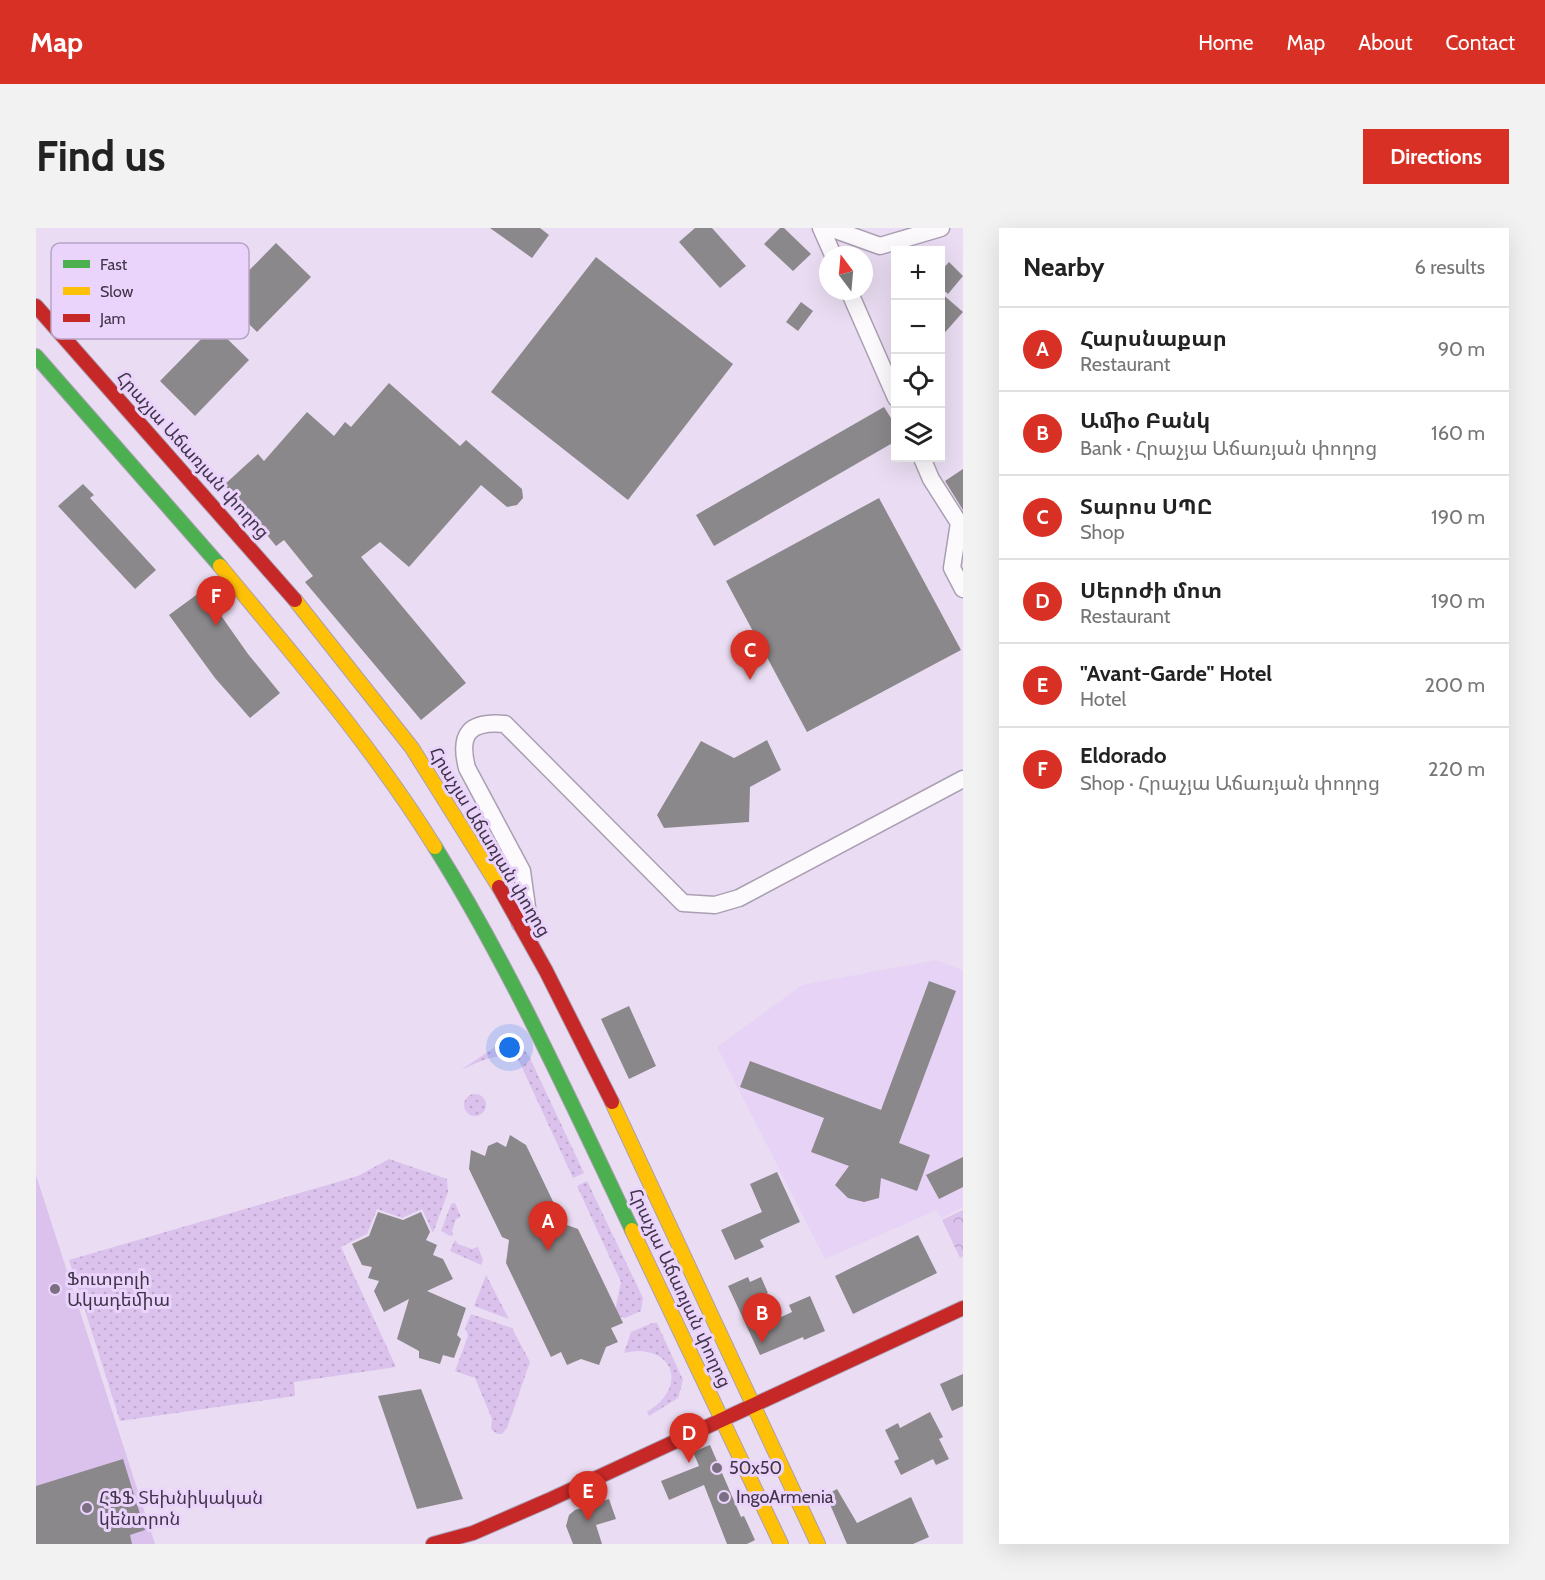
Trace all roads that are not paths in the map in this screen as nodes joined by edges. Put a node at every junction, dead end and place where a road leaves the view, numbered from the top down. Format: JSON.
{"nodes":[{"id":1,"x":821,"y":228,"type":"edge"},
{"id":2,"x":830,"y":228,"type":"edge"},
{"id":3,"x":941,"y":228,"type":"edge"},
{"id":4,"x":829,"y":246,"type":"edge"},
{"id":5,"x":853,"y":300,"type":"edge"},
{"id":6,"x":36,"y":306,"type":"edge"},
{"id":7,"x":51,"y":323,"type":"edge"},
{"id":8,"x":66,"y":339,"type":"edge"},
{"id":9,"x":36,"y":356,"type":"edge"},
{"id":10,"x":891,"y":387,"type":"edge"},
{"id":11,"x":924,"y":462,"type":"edge"},
{"id":12,"x":963,"y":589,"type":"edge"},
{"id":13,"x":963,"y":779,"type":"edge"},
{"id":14,"x":520,"y":922,"type":"junction"},
{"id":15,"x":963,"y":1308,"type":"edge"},
{"id":16,"x":752,"y":1406,"type":"junction"},
{"id":17,"x":722,"y":1419,"type":"junction"},
{"id":18,"x":433,"y":1544,"type":"edge"},
{"id":19,"x":781,"y":1544,"type":"edge"},
{"id":20,"x":818,"y":1544,"type":"edge"}],
"edges":[{"from":1,"to":4,"type":"street"},
{"from":2,"to":3,"type":"street"},
{"from":5,"to":10,"type":"street"},
{"from":6,"to":7,"type":"main road","name":"Հրաչյա Աճառյան փողոց"},
{"from":8,"to":14,"type":"main road","name":"Հրաչյա Աճառյան փողոց"},
{"from":9,"to":17,"type":"main road","name":"Հրաչյա Աճառյան փողոց"},
{"from":11,"to":12,"type":"street"},
{"from":13,"to":14,"type":"street"},
{"from":14,"to":16,"type":"main road","name":"Հրաչյա Աճառյան փողոց"},
{"from":15,"to":16,"type":"main road"},
{"from":16,"to":17,"type":"main road"},
{"from":16,"to":20,"type":"main road","name":"Հրաչյա Աճառյան փողոց"},
{"from":17,"to":18,"type":"main road"},
{"from":17,"to":19,"type":"main road","name":"Հրաչյա Աճառյան փողոց"}]}
